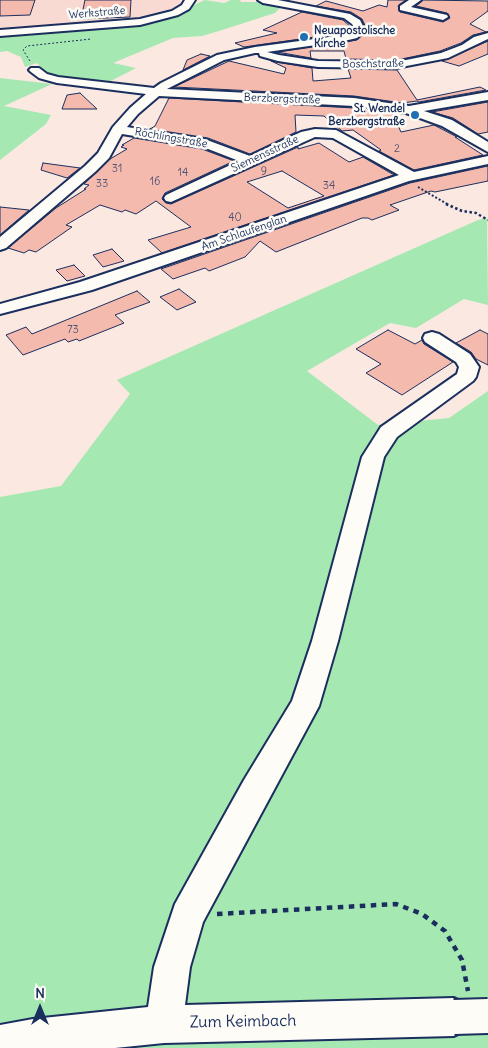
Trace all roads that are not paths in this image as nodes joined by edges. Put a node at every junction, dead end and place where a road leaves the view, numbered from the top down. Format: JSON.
{"nodes":[{"id":1,"x":190,"y":0,"type":"edge"},
{"id":2,"x":263,"y":0,"type":"edge"},
{"id":3,"x":416,"y":0,"type":"edge"},
{"id":4,"x":443,"y":17,"type":"dead end"},
{"id":5,"x":0,"y":33,"type":"edge"},
{"id":6,"x":488,"y":36,"type":"edge"},
{"id":7,"x":255,"y":50,"type":"junction"},
{"id":8,"x":35,"y":70,"type":"dead end"},
{"id":9,"x":156,"y":92,"type":"junction"},
{"id":10,"x":488,"y":96,"type":"edge"},
{"id":11,"x":409,"y":110,"type":"junction"},
{"id":12,"x":118,"y":130,"type":"junction"},
{"id":13,"x":488,"y":148,"type":"edge"},
{"id":14,"x":488,"y":160,"type":"edge"},
{"id":15,"x":251,"y":161,"type":"junction"},
{"id":16,"x":408,"y":178,"type":"junction"},
{"id":17,"x":171,"y":198,"type":"dead end"},
{"id":18,"x":0,"y":245,"type":"edge"},
{"id":19,"x":0,"y":309,"type":"edge"},
{"id":20,"x":432,"y":338,"type":"dead end"},
{"id":21,"x":470,"y":1009,"type":"edge"},
{"id":22,"x":164,"y":1024,"type":"junction"},
{"id":23,"x":0,"y":1044,"type":"edge"}],
"edges":[{"from":1,"to":5,"type":"street","name":"Werkstraße"},
{"from":2,"to":7,"type":"street"},
{"from":3,"to":4,"type":"street"},
{"from":6,"to":7,"type":"street","name":"Boschstraße"},
{"from":7,"to":9,"type":"street"},
{"from":8,"to":9,"type":"street","name":"Berzbergstraße"},
{"from":9,"to":11,"type":"street","name":"Berzbergstraße"},
{"from":9,"to":12,"type":"street"},
{"from":10,"to":11,"type":"street"},
{"from":11,"to":13,"type":"street","name":"Berzbergstraße"},
{"from":12,"to":15,"type":"street","name":"Röchlingstraße"},
{"from":12,"to":18,"type":"street"},
{"from":14,"to":16,"type":"street","name":"Am Schlaufenglan"},
{"from":15,"to":16,"type":"street","name":"Siemensstraße"},
{"from":15,"to":17,"type":"street","name":"Siemensstraße"},
{"from":16,"to":19,"type":"street","name":"Am Schlaufenglan"},
{"from":20,"to":22,"type":"street"},
{"from":21,"to":22,"type":"street","name":"Zum Keimbach"},
{"from":22,"to":23,"type":"street","name":"Zum Keimbach"}]}
